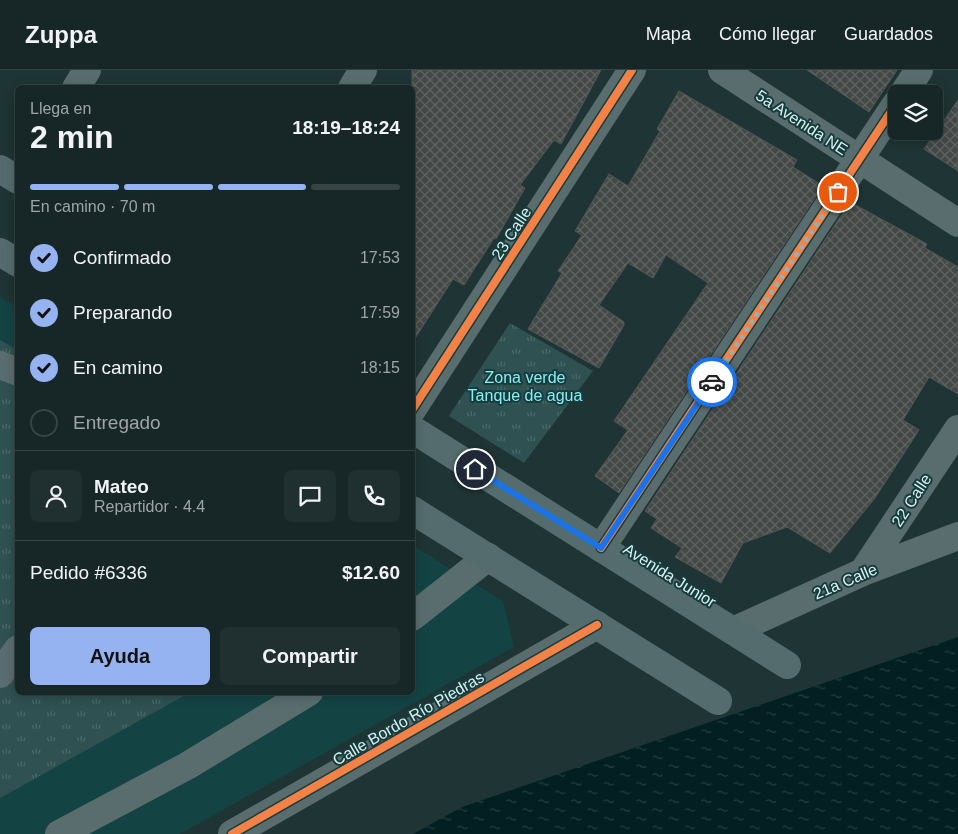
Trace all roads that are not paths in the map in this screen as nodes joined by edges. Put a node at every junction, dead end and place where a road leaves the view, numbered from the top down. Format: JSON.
{"nodes":[{"id":1,"x":87,"y":70,"type":"edge"},
{"id":2,"x":363,"y":70,"type":"edge"},
{"id":3,"x":632,"y":70,"type":"edge"},
{"id":4,"x":722,"y":70,"type":"edge"},
{"id":5,"x":919,"y":70,"type":"edge"},
{"id":6,"x":78,"y":85,"type":"edge"},
{"id":7,"x":354,"y":85,"type":"edge"},
{"id":8,"x":909,"y":85,"type":"edge"},
{"id":9,"x":888,"y":116,"type":"edge"},
{"id":10,"x":859,"y":159,"type":"junction"},
{"id":11,"x":0,"y":169,"type":"edge"},
{"id":12,"x":15,"y":179,"type":"edge"},
{"id":13,"x":958,"y":224,"type":"edge"},
{"id":14,"x":0,"y":252,"type":"edge"},
{"id":15,"x":15,"y":261,"type":"edge"},
{"id":16,"x":0,"y":365,"type":"edge"},
{"id":17,"x":15,"y":371,"type":"edge"},
{"id":18,"x":415,"y":405,"type":"edge"},
{"id":19,"x":958,"y":428,"type":"edge"},
{"id":20,"x":415,"y":431,"type":"edge"},
{"id":21,"x":415,"y":512,"type":"edge"},
{"id":22,"x":958,"y":536,"type":"edge"},
{"id":23,"x":601,"y":548,"type":"junction"},
{"id":24,"x":488,"y":557,"type":"junction"},
{"id":25,"x":863,"y":572,"type":"junction"},
{"id":26,"x":415,"y":615,"type":"edge"},
{"id":27,"x":597,"y":625,"type":"junction"},
{"id":28,"x":733,"y":631,"type":"junction"},
{"id":29,"x":15,"y":653,"type":"edge"},
{"id":30,"x":786,"y":665,"type":"dead end"},
{"id":31,"x":0,"y":674,"type":"edge"},
{"id":32,"x":304,"y":695,"type":"edge"},
{"id":33,"x":718,"y":701,"type":"dead end"},
{"id":34,"x":59,"y":834,"type":"edge"},
{"id":35,"x":232,"y":834,"type":"edge"}],
"edges":[{"from":1,"to":6,"type":"street"},
{"from":2,"to":7,"type":"street"},
{"from":3,"to":18,"type":"street","name":"23 Calle"},
{"from":4,"to":10,"type":"street","name":"5a Avenida NE"},
{"from":5,"to":8,"type":"street"},
{"from":9,"to":10,"type":"street"},
{"from":10,"to":13,"type":"street","name":"5a Avenida NE"},
{"from":10,"to":23,"type":"street"},
{"from":11,"to":12,"type":"main road"},
{"from":14,"to":15,"type":"main road"},
{"from":16,"to":17,"type":"street"},
{"from":19,"to":25,"type":"street","name":"22 Calle"},
{"from":20,"to":23,"type":"main road","name":"Avenida Junior"},
{"from":21,"to":24,"type":"main road"},
{"from":22,"to":25,"type":"street","name":"21a Calle"},
{"from":23,"to":28,"type":"main road","name":"Avenida Junior"},
{"from":24,"to":26,"type":"street"},
{"from":24,"to":27,"type":"main road"},
{"from":25,"to":28,"type":"street","name":"21a Calle"},
{"from":27,"to":33,"type":"main road"},
{"from":27,"to":35,"type":"street","name":"Calle Bordo Río Piedras"},
{"from":28,"to":30,"type":"main road","name":"Avenida Junior"},
{"from":29,"to":31,"type":"street"},
{"from":32,"to":34,"type":"street"}]}
